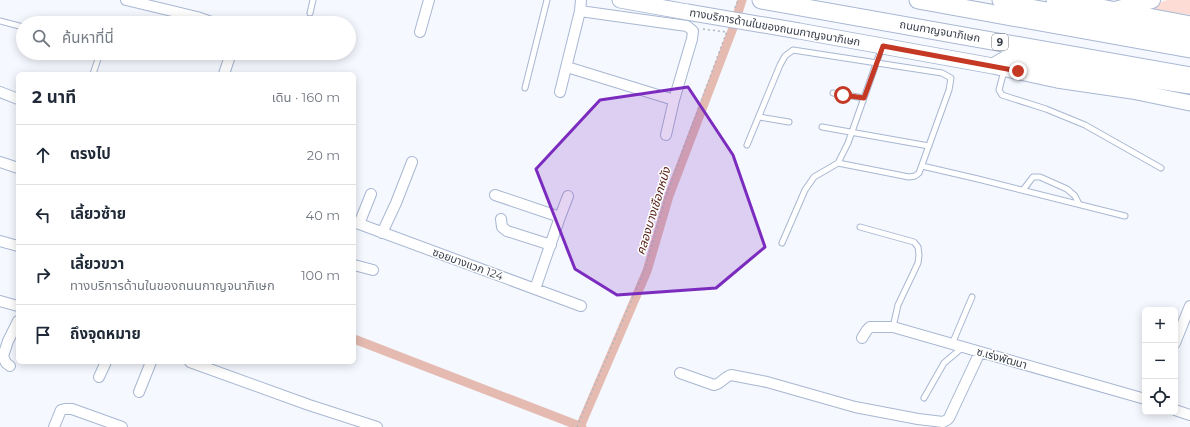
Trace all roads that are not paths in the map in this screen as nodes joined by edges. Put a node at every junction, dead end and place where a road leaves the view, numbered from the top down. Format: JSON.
{"nodes":[{"id":1,"x":126,"y":0,"type":"edge"},
{"id":2,"x":313,"y":0,"type":"edge"},
{"id":3,"x":429,"y":0,"type":"edge"},
{"id":4,"x":547,"y":0,"type":"edge"},
{"id":5,"x":581,"y":0,"type":"edge"},
{"id":6,"x":620,"y":0,"type":"edge"},
{"id":7,"x":761,"y":0,"type":"edge"},
{"id":8,"x":918,"y":0,"type":"edge"},
{"id":9,"x":1000,"y":0,"type":"edge"},
{"id":10,"x":1054,"y":0,"type":"edge"},
{"id":11,"x":1152,"y":0,"type":"edge"},
{"id":12,"x":1110,"y":6,"type":"edge"},
{"id":13,"x":580,"y":11,"type":"junction"},
{"id":14,"x":310,"y":12,"type":"dead end"},
{"id":15,"x":189,"y":16,"type":"edge"},
{"id":16,"x":687,"y":19,"type":"junction"},
{"id":17,"x":0,"y":22,"type":"edge"},
{"id":18,"x":1190,"y":24,"type":"edge"},
{"id":19,"x":16,"y":25,"type":"edge"},
{"id":20,"x":420,"y":32,"type":"dead end"},
{"id":21,"x":1190,"y":36,"type":"edge"},
{"id":22,"x":883,"y":46,"type":"junction"},
{"id":23,"x":1190,"y":49,"type":"edge"},
{"id":24,"x":98,"y":60,"type":"edge"},
{"id":25,"x":229,"y":60,"type":"edge"},
{"id":26,"x":877,"y":63,"type":"junction"},
{"id":27,"x":567,"y":67,"type":"junction"},
{"id":28,"x":999,"y":67,"type":"junction"},
{"id":29,"x":94,"y":72,"type":"edge"},
{"id":30,"x":225,"y":72,"type":"edge"},
{"id":31,"x":1189,"y":83,"type":"edge"},
{"id":32,"x":526,"y":88,"type":"dead end"},
{"id":33,"x":0,"y":92,"type":"edge"},
{"id":34,"x":560,"y":92,"type":"dead end"},
{"id":35,"x":833,"y":93,"type":"dead end"},
{"id":36,"x":16,"y":98,"type":"edge"},
{"id":37,"x":864,"y":98,"type":"junction"},
{"id":38,"x":674,"y":100,"type":"junction"},
{"id":39,"x":1190,"y":103,"type":"edge"},
{"id":40,"x":759,"y":117,"type":"junction"},
{"id":41,"x":789,"y":122,"type":"dead end"},
{"id":42,"x":822,"y":127,"type":"dead end"},
{"id":43,"x":852,"y":131,"type":"junction"},
{"id":44,"x":666,"y":135,"type":"dead end"},
{"id":45,"x":747,"y":145,"type":"dead end"},
{"id":46,"x":929,"y":146,"type":"junction"},
{"id":47,"x":0,"y":162,"type":"edge"},
{"id":48,"x":412,"y":162,"type":"dead end"},
{"id":49,"x":838,"y":163,"type":"junction"},
{"id":50,"x":922,"y":166,"type":"junction"},
{"id":51,"x":16,"y":167,"type":"edge"},
{"id":52,"x":1161,"y":168,"type":"dead end"},
{"id":53,"x":1023,"y":190,"type":"junction"},
{"id":54,"x":371,"y":194,"type":"dead end"},
{"id":55,"x":495,"y":195,"type":"dead end"},
{"id":56,"x":568,"y":196,"type":"dead end"},
{"id":57,"x":1080,"y":204,"type":"junction"},
{"id":58,"x":1125,"y":216,"type":"dead end"},
{"id":59,"x":560,"y":217,"type":"junction"},
{"id":60,"x":501,"y":219,"type":"dead end"},
{"id":61,"x":357,"y":223,"type":"edge"},
{"id":62,"x":860,"y":228,"type":"dead end"},
{"id":63,"x":382,"y":233,"type":"junction"},
{"id":64,"x":0,"y":241,"type":"edge"},
{"id":65,"x":782,"y":243,"type":"dead end"},
{"id":66,"x":16,"y":245,"type":"edge"},
{"id":67,"x":551,"y":245,"type":"junction"},
{"id":68,"x":356,"y":266,"type":"edge"},
{"id":69,"x":373,"y":270,"type":"dead end"},
{"id":70,"x":535,"y":289,"type":"junction"},
{"id":71,"x":972,"y":297,"type":"dead end"},
{"id":72,"x":0,"y":300,"type":"edge"},
{"id":73,"x":16,"y":305,"type":"edge"},
{"id":74,"x":581,"y":306,"type":"dead end"},
{"id":75,"x":1190,"y":306,"type":"edge"},
{"id":76,"x":16,"y":325,"type":"edge"},
{"id":77,"x":893,"y":327,"type":"junction"},
{"id":78,"x":1178,"y":335,"type":"edge"},
{"id":79,"x":862,"y":338,"type":"dead end"},
{"id":80,"x":952,"y":344,"type":"junction"},
{"id":81,"x":963,"y":347,"type":"junction"},
{"id":82,"x":980,"y":352,"type":"junction"},
{"id":83,"x":105,"y":364,"type":"edge"},
{"id":84,"x":150,"y":364,"type":"edge"},
{"id":85,"x":196,"y":364,"type":"edge"},
{"id":86,"x":10,"y":366,"type":"dead end"},
{"id":87,"x":680,"y":373,"type":"dead end"},
{"id":88,"x":99,"y":378,"type":"dead end"},
{"id":89,"x":139,"y":392,"type":"dead end"},
{"id":90,"x":924,"y":398,"type":"dead end"},
{"id":91,"x":1142,"y":398,"type":"edge"},
{"id":92,"x":1178,"y":411,"type":"edge"},
{"id":93,"x":1190,"y":415,"type":"edge"},
{"id":94,"x":942,"y":422,"type":"junction"},
{"id":95,"x":54,"y":427,"type":"edge"},
{"id":96,"x":122,"y":427,"type":"edge"},
{"id":97,"x":377,"y":427,"type":"edge"},
{"id":98,"x":954,"y":427,"type":"edge"}],
"edges":[{"from":1,"to":15,"type":"street"},
{"from":2,"to":14,"type":"lane"},
{"from":3,"to":20,"type":"street"},
{"from":4,"to":32,"type":"lane"},
{"from":5,"to":13,"type":"street"},
{"from":6,"to":16,"type":"main road","name":"ทางบริการด้านในของถนนกาญจนาภิเษก"},
{"from":7,"to":31,"type":"highway","name":"ถนนกาญจนาภิเษก","number":"9"},
{"from":8,"to":23,"type":"highway"},
{"from":9,"to":21,"type":"main road"},
{"from":10,"to":12,"type":"main road"},
{"from":11,"to":12,"type":"main road"},
{"from":12,"to":18,"type":"main road"},
{"from":13,"to":16,"type":"street"},
{"from":13,"to":27,"type":"street"},
{"from":16,"to":22,"type":"main road","name":"ทางบริการด้านในของถนนกาญจนาภิเษก","bridge":true},
{"from":16,"to":38,"type":"street"},
{"from":17,"to":19,"type":"lane"},
{"from":22,"to":26,"type":"lane"},
{"from":22,"to":28,"type":"main road","name":"ทางบริการด้านในของถนนกาญจนาภิเษก"},
{"from":24,"to":29,"type":"lane"},
{"from":25,"to":30,"type":"street"},
{"from":26,"to":37,"type":"lane"},
{"from":26,"to":40,"type":"lane"},
{"from":26,"to":46,"type":"lane"},
{"from":27,"to":34,"type":"street"},
{"from":27,"to":38,"type":"street"},
{"from":28,"to":31,"type":"main road"},
{"from":28,"to":39,"type":"main road","name":"ทางบริการด้านในของถนนกาญจนาภิเษก"},
{"from":28,"to":52,"type":"lane"},
{"from":33,"to":36,"type":"street"},
{"from":35,"to":37,"type":"lane"},
{"from":37,"to":43,"type":"lane"},
{"from":38,"to":44,"type":"street"},
{"from":40,"to":41,"type":"lane"},
{"from":40,"to":45,"type":"lane"},
{"from":42,"to":43,"type":"lane"},
{"from":43,"to":46,"type":"lane"},
{"from":43,"to":49,"type":"lane"},
{"from":46,"to":50,"type":"lane"},
{"from":47,"to":51,"type":"street"},
{"from":48,"to":63,"type":"street"},
{"from":49,"to":50,"type":"lane"},
{"from":49,"to":65,"type":"lane"},
{"from":50,"to":53,"type":"lane"},
{"from":53,"to":57,"type":"lane"},
{"from":53,"to":57,"type":"lane"},
{"from":54,"to":61,"type":"street"},
{"from":55,"to":59,"type":"street"},
{"from":56,"to":59,"type":"street"},
{"from":57,"to":58,"type":"lane"},
{"from":59,"to":67,"type":"street"},
{"from":60,"to":67,"type":"street"},
{"from":61,"to":63,"type":"street","name":"ซอยบางแวก 124"},
{"from":62,"to":77,"type":"lane"},
{"from":63,"to":70,"type":"street","name":"ซอยบางแวก 124"},
{"from":64,"to":66,"type":"street"},
{"from":67,"to":70,"type":"street"},
{"from":68,"to":69,"type":"street"},
{"from":70,"to":74,"type":"street","name":"ซอยบางแวก 124"},
{"from":71,"to":80,"type":"lane"},
{"from":72,"to":73,"type":"street"},
{"from":75,"to":78,"type":"street"},
{"from":76,"to":86,"type":"street"},
{"from":77,"to":79,"type":"street","name":"ซ.เร่งพัฒนา"},
{"from":77,"to":80,"type":"street","name":"ซ.เร่งพัฒนา"},
{"from":80,"to":81,"type":"street","name":"ซ.เร่งพัฒนา"},
{"from":81,"to":82,"type":"street","name":"ซ.เร่งพัฒนา"},
{"from":81,"to":90,"type":"lane"},
{"from":82,"to":91,"type":"street","name":"ซ.เร่งพัฒนา"},
{"from":82,"to":94,"type":"street"},
{"from":83,"to":88,"type":"street"},
{"from":84,"to":89,"type":"street"},
{"from":85,"to":97,"type":"street"},
{"from":87,"to":94,"type":"street"},
{"from":92,"to":93,"type":"street"},
{"from":94,"to":98,"type":"street"},
{"from":95,"to":96,"type":"street"}]}
